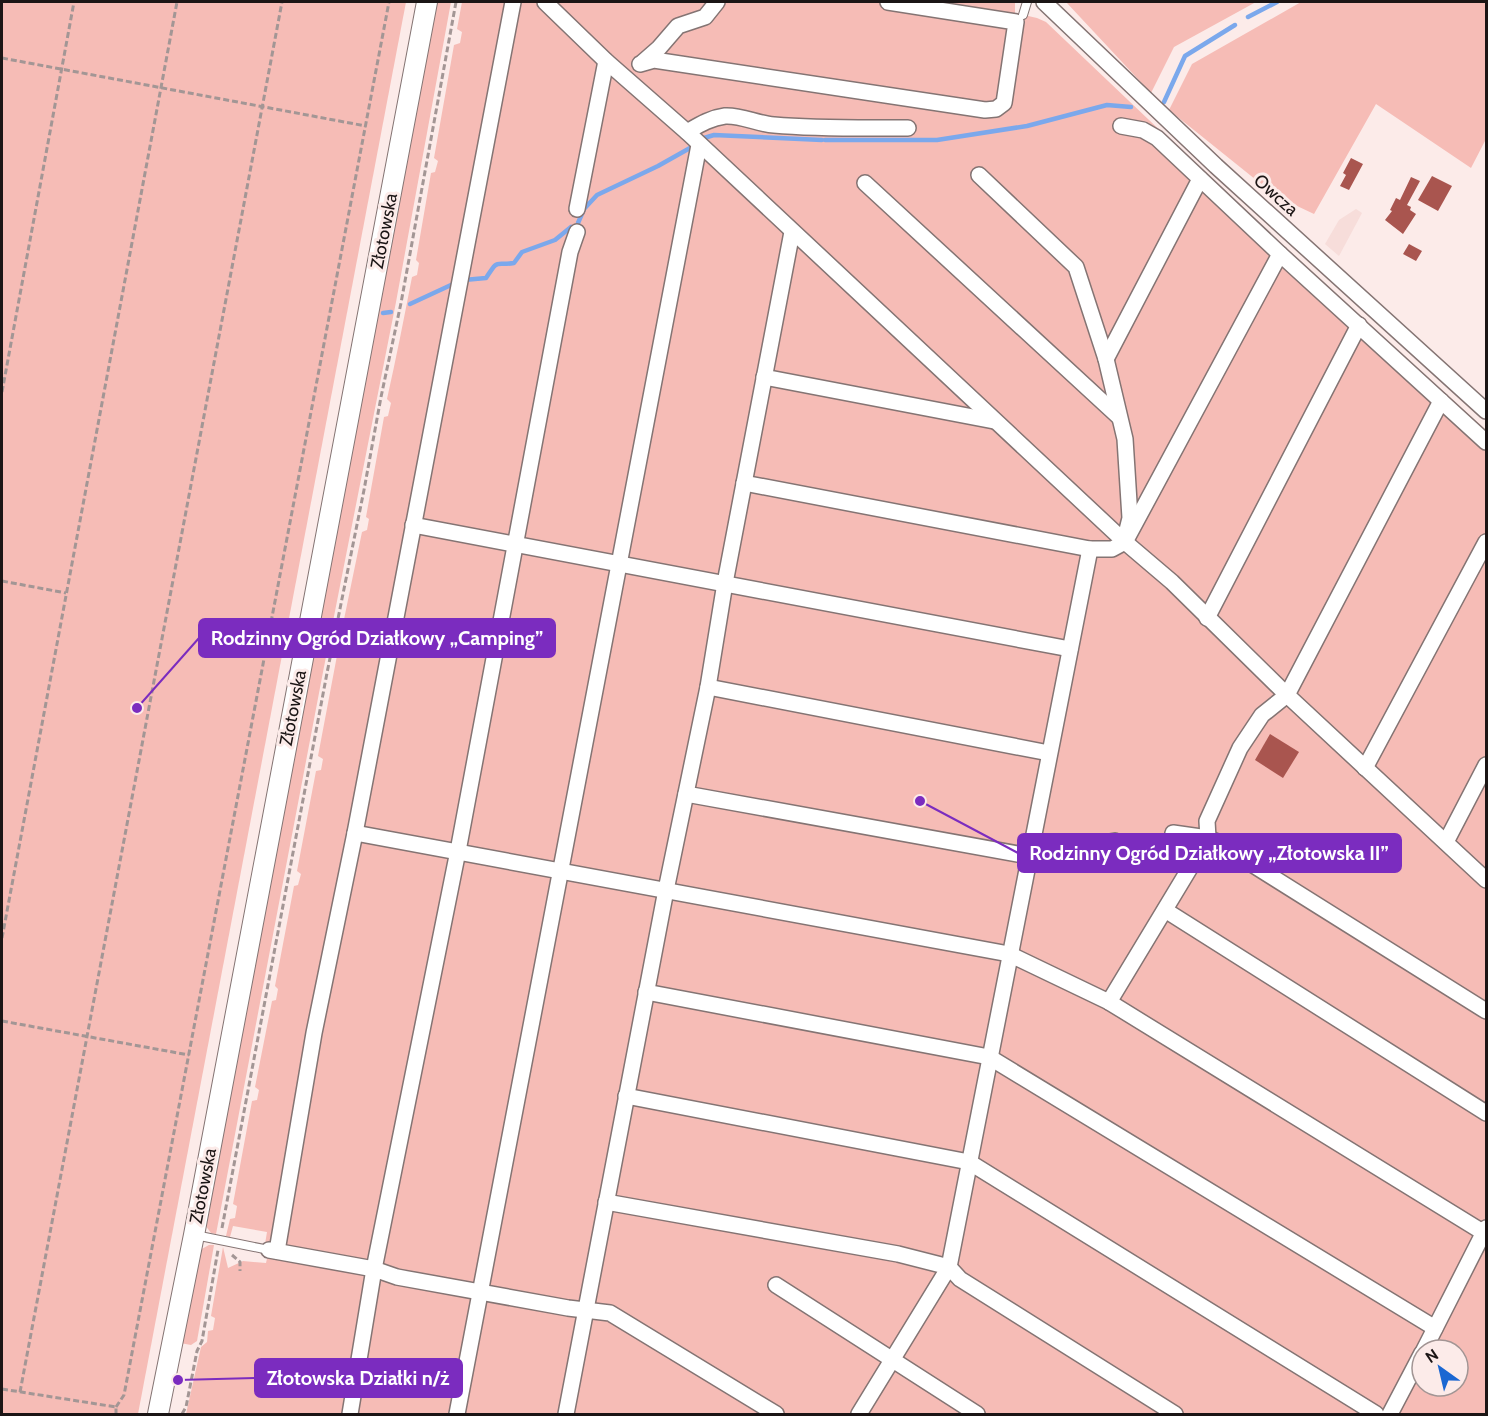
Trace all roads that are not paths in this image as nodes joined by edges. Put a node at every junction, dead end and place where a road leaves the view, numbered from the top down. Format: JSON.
{"nodes":[{"id":1,"x":427,"y":2,"type":"edge"},
{"id":2,"x":513,"y":2,"type":"edge"},
{"id":3,"x":545,"y":2,"type":"edge"},
{"id":4,"x":717,"y":2,"type":"edge"},
{"id":5,"x":888,"y":2,"type":"edge"},
{"id":6,"x":1044,"y":2,"type":"edge"},
{"id":7,"x":1022,"y":13,"type":"edge"},
{"id":8,"x":606,"y":61,"type":"junction"},
{"id":9,"x":640,"y":64,"type":"junction"},
{"id":10,"x":624,"y":77,"type":"junction"},
{"id":11,"x":1121,"y":126,"type":"dead end"},
{"id":12,"x":908,"y":128,"type":"dead end"},
{"id":13,"x":687,"y":132,"type":"junction"},
{"id":14,"x":699,"y":145,"type":"junction"},
{"id":15,"x":979,"y":175,"type":"dead end"},
{"id":16,"x":1200,"y":179,"type":"junction"},
{"id":17,"x":865,"y":183,"type":"dead end"},
{"id":18,"x":577,"y":209,"type":"dead end"},
{"id":19,"x":577,"y":232,"type":"dead end"},
{"id":20,"x":792,"y":232,"type":"junction"},
{"id":21,"x":1280,"y":254,"type":"junction"},
{"id":22,"x":1359,"y":325,"type":"junction"},
{"id":23,"x":1106,"y":360,"type":"junction"},
{"id":24,"x":764,"y":377,"type":"junction"},
{"id":25,"x":1441,"y":400,"type":"junction"},
{"id":26,"x":1486,"y":411,"type":"edge"},
{"id":27,"x":1119,"y":417,"type":"junction"},
{"id":28,"x":995,"y":421,"type":"junction"},
{"id":29,"x":1486,"y":442,"type":"edge"},
{"id":30,"x":744,"y":483,"type":"junction"},
{"id":31,"x":413,"y":525,"type":"junction"},
{"id":32,"x":1125,"y":542,"type":"junction"},
{"id":33,"x":1486,"y":542,"type":"edge"},
{"id":34,"x":514,"y":545,"type":"junction"},
{"id":35,"x":1090,"y":549,"type":"junction"},
{"id":36,"x":619,"y":564,"type":"junction"},
{"id":37,"x":725,"y":583,"type":"junction"},
{"id":38,"x":1207,"y":618,"type":"junction"},
{"id":39,"x":1070,"y":649,"type":"junction"},
{"id":40,"x":708,"y":687,"type":"junction"},
{"id":41,"x":1287,"y":695,"type":"junction"},
{"id":42,"x":1049,"y":753,"type":"junction"},
{"id":43,"x":1486,"y":765,"type":"edge"},
{"id":44,"x":1365,"y":768,"type":"junction"},
{"id":45,"x":686,"y":794,"type":"junction"},
{"id":46,"x":355,"y":833,"type":"junction"},
{"id":47,"x":1173,"y":833,"type":"dead end"},
{"id":48,"x":1208,"y":838,"type":"junction"},
{"id":49,"x":1115,"y":841,"type":"dead end"},
{"id":50,"x":1446,"y":842,"type":"junction"},
{"id":51,"x":458,"y":851,"type":"junction"},
{"id":52,"x":1029,"y":856,"type":"junction"},
{"id":53,"x":560,"y":870,"type":"junction"},
{"id":54,"x":1486,"y":880,"type":"edge"},
{"id":55,"x":666,"y":890,"type":"junction"},
{"id":56,"x":1165,"y":910,"type":"junction"},
{"id":57,"x":1009,"y":954,"type":"junction"},
{"id":58,"x":646,"y":992,"type":"junction"},
{"id":59,"x":1109,"y":1002,"type":"junction"},
{"id":60,"x":1486,"y":1011,"type":"edge"},
{"id":61,"x":989,"y":1057,"type":"junction"},
{"id":62,"x":626,"y":1096,"type":"junction"},
{"id":63,"x":1486,"y":1113,"type":"edge"},
{"id":64,"x":969,"y":1162,"type":"junction"},
{"id":65,"x":606,"y":1202,"type":"junction"},
{"id":66,"x":1486,"y":1232,"type":"edge"},
{"id":67,"x":194,"y":1235,"type":"junction"},
{"id":68,"x":273,"y":1251,"type":"junction"},
{"id":69,"x":949,"y":1267,"type":"junction"},
{"id":70,"x":374,"y":1269,"type":"junction"},
{"id":71,"x":776,"y":1286,"type":"dead end"},
{"id":72,"x":481,"y":1291,"type":"junction"},
{"id":73,"x":585,"y":1310,"type":"junction"},
{"id":74,"x":1435,"y":1328,"type":"junction"},
{"id":75,"x":1430,"y":1338,"type":"edge"},
{"id":76,"x":893,"y":1362,"type":"junction"},
{"id":77,"x":1410,"y":1376,"type":"edge"},
{"id":78,"x":570,"y":1413,"type":"edge"},
{"id":79,"x":158,"y":1414,"type":"edge"},
{"id":80,"x":350,"y":1414,"type":"edge"},
{"id":81,"x":457,"y":1414,"type":"edge"},
{"id":82,"x":776,"y":1414,"type":"edge"},
{"id":83,"x":859,"y":1414,"type":"edge"},
{"id":84,"x":977,"y":1414,"type":"edge"},
{"id":85,"x":1175,"y":1414,"type":"edge"},
{"id":86,"x":1376,"y":1414,"type":"edge"},
{"id":87,"x":1390,"y":1414,"type":"edge"}],
"edges":[{"from":1,"to":67,"type":"street","name":"Złotowska"},
{"from":2,"to":31,"type":"street"},
{"from":3,"to":8,"type":"street"},
{"from":4,"to":9,"type":"street"},
{"from":5,"to":7,"type":"street"},
{"from":6,"to":26,"type":"street","name":"Owcza"},
{"from":7,"to":9,"type":"street"},
{"from":8,"to":10,"type":"street"},
{"from":8,"to":18,"type":"street"},
{"from":9,"to":10,"type":"street"},
{"from":10,"to":13,"type":"street"},
{"from":11,"to":16,"type":"street"},
{"from":12,"to":13,"type":"street"},
{"from":13,"to":14,"type":"street"},
{"from":14,"to":20,"type":"street"},
{"from":14,"to":36,"type":"street"},
{"from":15,"to":23,"type":"street"},
{"from":16,"to":21,"type":"street"},
{"from":16,"to":23,"type":"street"},
{"from":17,"to":27,"type":"street"},
{"from":19,"to":34,"type":"street"},
{"from":20,"to":24,"type":"street"},
{"from":20,"to":28,"type":"street"},
{"from":21,"to":22,"type":"street"},
{"from":21,"to":32,"type":"street"},
{"from":22,"to":25,"type":"street"},
{"from":22,"to":38,"type":"street"},
{"from":23,"to":27,"type":"street"},
{"from":24,"to":28,"type":"street"},
{"from":24,"to":30,"type":"street"},
{"from":25,"to":29,"type":"street"},
{"from":25,"to":41,"type":"street"},
{"from":27,"to":32,"type":"street"},
{"from":28,"to":32,"type":"street"},
{"from":30,"to":35,"type":"street"},
{"from":30,"to":37,"type":"street"},
{"from":31,"to":34,"type":"street"},
{"from":31,"to":46,"type":"street"},
{"from":32,"to":35,"type":"street"},
{"from":32,"to":38,"type":"street"},
{"from":33,"to":44,"type":"street"},
{"from":34,"to":36,"type":"street"},
{"from":34,"to":51,"type":"street"},
{"from":35,"to":39,"type":"street"},
{"from":36,"to":37,"type":"street"},
{"from":36,"to":53,"type":"street"},
{"from":37,"to":39,"type":"street"},
{"from":37,"to":40,"type":"street"},
{"from":38,"to":41,"type":"street"},
{"from":39,"to":42,"type":"street"},
{"from":40,"to":42,"type":"street"},
{"from":40,"to":45,"type":"street"},
{"from":41,"to":44,"type":"street"},
{"from":41,"to":48,"type":"street"},
{"from":42,"to":52,"type":"street"},
{"from":43,"to":50,"type":"street"},
{"from":44,"to":50,"type":"street"},
{"from":45,"to":52,"type":"street"},
{"from":45,"to":55,"type":"street"},
{"from":46,"to":51,"type":"street"},
{"from":46,"to":68,"type":"street"},
{"from":47,"to":48,"type":"street"},
{"from":48,"to":56,"type":"street"},
{"from":48,"to":60,"type":"street"},
{"from":49,"to":52,"type":"street"},
{"from":50,"to":54,"type":"street"},
{"from":51,"to":53,"type":"street"},
{"from":51,"to":70,"type":"street"},
{"from":52,"to":57,"type":"street"},
{"from":53,"to":55,"type":"street"},
{"from":53,"to":72,"type":"street"},
{"from":55,"to":57,"type":"street"},
{"from":55,"to":58,"type":"street"},
{"from":56,"to":59,"type":"street"},
{"from":56,"to":63,"type":"street"},
{"from":57,"to":59,"type":"street"},
{"from":57,"to":61,"type":"street"},
{"from":58,"to":61,"type":"street"},
{"from":58,"to":62,"type":"street"},
{"from":59,"to":66,"type":"street"},
{"from":61,"to":64,"type":"street"},
{"from":61,"to":74,"type":"street"},
{"from":62,"to":64,"type":"street"},
{"from":62,"to":65,"type":"street"},
{"from":64,"to":69,"type":"street"},
{"from":64,"to":86,"type":"street"},
{"from":65,"to":69,"type":"street"},
{"from":65,"to":73,"type":"street"},
{"from":66,"to":74,"type":"street"},
{"from":67,"to":68,"type":"lane"},
{"from":67,"to":79,"type":"street","name":"Złotowska"},
{"from":68,"to":70,"type":"street"},
{"from":69,"to":76,"type":"street"},
{"from":69,"to":85,"type":"street"},
{"from":70,"to":72,"type":"street"},
{"from":70,"to":80,"type":"street"},
{"from":71,"to":76,"type":"street"},
{"from":72,"to":73,"type":"street"},
{"from":72,"to":81,"type":"street"},
{"from":73,"to":78,"type":"street"},
{"from":73,"to":82,"type":"street"},
{"from":74,"to":75,"type":"street"},
{"from":76,"to":83,"type":"street"},
{"from":76,"to":84,"type":"street"},
{"from":77,"to":87,"type":"street"}]}
